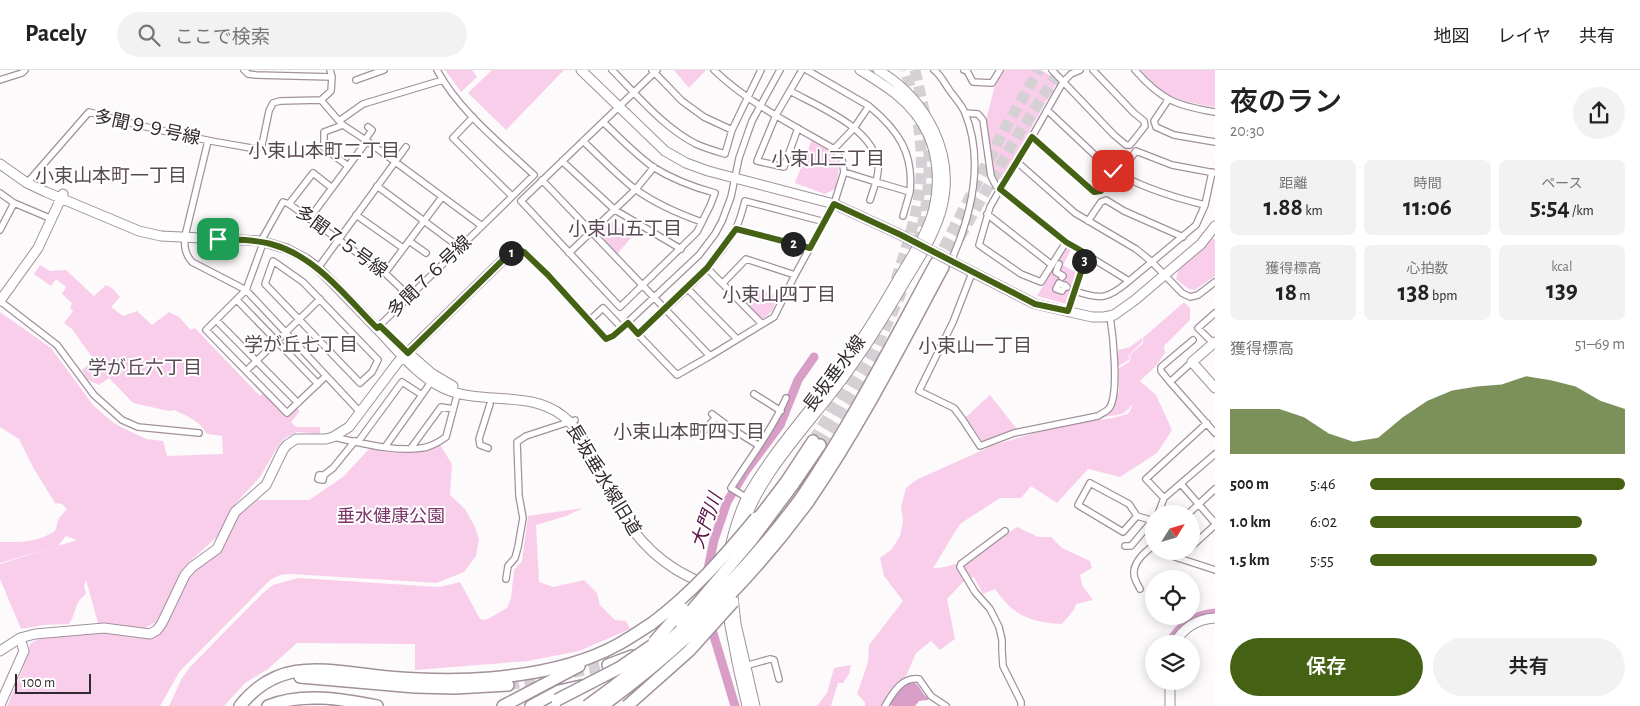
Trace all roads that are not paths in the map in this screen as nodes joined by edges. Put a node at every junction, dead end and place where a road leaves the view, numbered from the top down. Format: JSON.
{"nodes":[{"id":1,"x":244,"y":70,"type":"edge"},
{"id":2,"x":330,"y":70,"type":"edge"},
{"id":3,"x":384,"y":70,"type":"edge"},
{"id":4,"x":437,"y":70,"type":"edge"},
{"id":5,"x":581,"y":70,"type":"edge"},
{"id":6,"x":612,"y":70,"type":"edge"},
{"id":7,"x":714,"y":70,"type":"edge"},
{"id":8,"x":761,"y":70,"type":"edge"},
{"id":9,"x":780,"y":70,"type":"edge"},
{"id":10,"x":802,"y":70,"type":"edge"},
{"id":11,"x":807,"y":70,"type":"edge"},
{"id":12,"x":860,"y":70,"type":"edge"},
{"id":13,"x":878,"y":70,"type":"edge"},
{"id":14,"x":964,"y":70,"type":"edge"},
{"id":15,"x":1000,"y":70,"type":"edge"},
{"id":16,"x":1052,"y":70,"type":"edge"},
{"id":17,"x":1080,"y":70,"type":"edge"},
{"id":18,"x":1093,"y":70,"type":"edge"},
{"id":19,"x":1135,"y":70,"type":"edge"},
{"id":20,"x":23,"y":71,"type":"edge"},
{"id":21,"x":654,"y":71,"type":"edge"},
{"id":22,"x":937,"y":71,"type":"edge"},
{"id":23,"x":371,"y":72,"type":"edge"},
{"id":24,"x":286,"y":73,"type":"edge"},
{"id":25,"x":332,"y":77,"type":"junction"},
{"id":26,"x":0,"y":80,"type":"edge"},
{"id":27,"x":356,"y":80,"type":"dead end"},
{"id":28,"x":443,"y":80,"type":"junction"},
{"id":29,"x":1064,"y":82,"type":"junction"},
{"id":30,"x":790,"y":91,"type":"junction"},
{"id":31,"x":634,"y":92,"type":"junction"},
{"id":32,"x":747,"y":97,"type":"junction"},
{"id":33,"x":321,"y":100,"type":"junction"},
{"id":34,"x":1168,"y":100,"type":"junction"},
{"id":35,"x":761,"y":105,"type":"junction"},
{"id":36,"x":869,"y":106,"type":"junction"},
{"id":37,"x":619,"y":107,"type":"junction"},
{"id":38,"x":1047,"y":110,"type":"junction"},
{"id":39,"x":1215,"y":112,"type":"edge"},
{"id":40,"x":965,"y":113,"type":"junction"},
{"id":41,"x":776,"y":115,"type":"junction"},
{"id":42,"x":473,"y":117,"type":"junction"},
{"id":43,"x":603,"y":122,"type":"junction"},
{"id":44,"x":341,"y":123,"type":"junction"},
{"id":45,"x":368,"y":127,"type":"dead end"},
{"id":46,"x":798,"y":128,"type":"junction"},
{"id":47,"x":854,"y":128,"type":"junction"},
{"id":48,"x":732,"y":130,"type":"junction"},
{"id":49,"x":1032,"y":137,"type":"junction"},
{"id":50,"x":366,"y":140,"type":"junction"},
{"id":51,"x":208,"y":141,"type":"junction"},
{"id":52,"x":583,"y":141,"type":"junction"},
{"id":53,"x":1215,"y":142,"type":"edge"},
{"id":54,"x":406,"y":147,"type":"dead end"},
{"id":55,"x":834,"y":149,"type":"junction"},
{"id":56,"x":0,"y":158,"type":"edge"},
{"id":57,"x":562,"y":161,"type":"junction"},
{"id":58,"x":1016,"y":161,"type":"junction"},
{"id":59,"x":395,"y":162,"type":"junction"},
{"id":60,"x":0,"y":164,"type":"edge"},
{"id":61,"x":348,"y":166,"type":"junction"},
{"id":62,"x":654,"y":167,"type":"junction"},
{"id":63,"x":844,"y":172,"type":"junction"},
{"id":64,"x":1213,"y":172,"type":"edge"},
{"id":65,"x":735,"y":178,"type":"junction"},
{"id":66,"x":542,"y":180,"type":"junction"},
{"id":67,"x":29,"y":181,"type":"junction"},
{"id":68,"x":876,"y":182,"type":"junction"},
{"id":69,"x":376,"y":186,"type":"junction"},
{"id":70,"x":332,"y":188,"type":"junction"},
{"id":71,"x":636,"y":189,"type":"junction"},
{"id":72,"x":1000,"y":189,"type":"junction"},
{"id":73,"x":910,"y":192,"type":"junction"},
{"id":74,"x":0,"y":193,"type":"edge"},
{"id":75,"x":62,"y":196,"type":"junction"},
{"id":76,"x":512,"y":196,"type":"junction"},
{"id":77,"x":442,"y":197,"type":"junction"},
{"id":78,"x":870,"y":200,"type":"dead end"},
{"id":79,"x":14,"y":203,"type":"junction"},
{"id":80,"x":289,"y":204,"type":"junction"},
{"id":81,"x":834,"y":204,"type":"junction"},
{"id":82,"x":1205,"y":205,"type":"junction"},
{"id":83,"x":615,"y":210,"type":"junction"},
{"id":84,"x":987,"y":214,"type":"junction"},
{"id":85,"x":356,"y":215,"type":"junction"},
{"id":86,"x":903,"y":216,"type":"dead end"},
{"id":87,"x":52,"y":219,"type":"junction"},
{"id":88,"x":309,"y":219,"type":"junction"},
{"id":89,"x":424,"y":221,"type":"junction"},
{"id":90,"x":1088,"y":221,"type":"junction"},
{"id":91,"x":702,"y":222,"type":"junction"},
{"id":92,"x":825,"y":222,"type":"junction"},
{"id":93,"x":482,"y":226,"type":"junction"},
{"id":94,"x":1215,"y":226,"type":"edge"},
{"id":95,"x":736,"y":229,"type":"junction"},
{"id":96,"x":0,"y":230,"type":"edge"},
{"id":97,"x":591,"y":232,"type":"junction"},
{"id":98,"x":186,"y":234,"type":"junction"},
{"id":99,"x":1183,"y":237,"type":"junction"},
{"id":100,"x":338,"y":240,"type":"junction"},
{"id":101,"x":409,"y":241,"type":"junction"},
{"id":102,"x":262,"y":242,"type":"junction"},
{"id":103,"x":1066,"y":242,"type":"junction"},
{"id":104,"x":459,"y":247,"type":"junction"},
{"id":105,"x":403,"y":248,"type":"junction"},
{"id":106,"x":810,"y":248,"type":"junction"},
{"id":107,"x":517,"y":249,"type":"joint"},
{"id":108,"x":681,"y":249,"type":"junction"},
{"id":109,"x":426,"y":253,"type":"dead end"},
{"id":110,"x":570,"y":253,"type":"junction"},
{"id":111,"x":1087,"y":254,"type":"junction"},
{"id":112,"x":1152,"y":262,"type":"junction"},
{"id":113,"x":943,"y":264,"type":"junction"},
{"id":114,"x":1059,"y":264,"type":"dead end"},
{"id":115,"x":1052,"y":265,"type":"junction"},
{"id":116,"x":319,"y":266,"type":"junction"},
{"id":117,"x":707,"y":268,"type":"junction"},
{"id":118,"x":385,"y":273,"type":"junction"},
{"id":119,"x":972,"y":273,"type":"junction"},
{"id":120,"x":795,"y":275,"type":"junction"},
{"id":121,"x":1165,"y":275,"type":"junction"},
{"id":122,"x":1129,"y":281,"type":"junction"},
{"id":123,"x":1215,"y":282,"type":"edge"},
{"id":124,"x":723,"y":283,"type":"junction"},
{"id":125,"x":643,"y":286,"type":"junction"},
{"id":126,"x":1061,"y":286,"type":"dead end"},
{"id":127,"x":687,"y":288,"type":"junction"},
{"id":128,"x":246,"y":290,"type":"junction"},
{"id":129,"x":1075,"y":291,"type":"junction"},
{"id":130,"x":409,"y":296,"type":"junction"},
{"id":131,"x":654,"y":298,"type":"junction"},
{"id":132,"x":237,"y":300,"type":"junction"},
{"id":133,"x":320,"y":300,"type":"junction"},
{"id":134,"x":0,"y":301,"type":"edge"},
{"id":135,"x":665,"y":309,"type":"junction"},
{"id":136,"x":1068,"y":311,"type":"junction"},
{"id":137,"x":1215,"y":313,"type":"edge"},
{"id":138,"x":1110,"y":316,"type":"junction"},
{"id":139,"x":216,"y":320,"type":"junction"},
{"id":140,"x":299,"y":320,"type":"junction"},
{"id":141,"x":590,"y":320,"type":"junction"},
{"id":142,"x":762,"y":324,"type":"junction"},
{"id":143,"x":625,"y":326,"type":"junction"},
{"id":144,"x":379,"y":327,"type":"junction"},
{"id":145,"x":285,"y":332,"type":"junction"},
{"id":146,"x":638,"y":334,"type":"junction"},
{"id":147,"x":737,"y":339,"type":"junction"},
{"id":148,"x":1193,"y":340,"type":"dead end"},
{"id":149,"x":277,"y":341,"type":"junction"},
{"id":150,"x":1214,"y":343,"type":"edge"},
{"id":151,"x":406,"y":355,"type":"junction"},
{"id":152,"x":710,"y":356,"type":"junction"},
{"id":153,"x":256,"y":361,"type":"junction"},
{"id":154,"x":1192,"y":362,"type":"junction"},
{"id":155,"x":246,"y":371,"type":"junction"},
{"id":156,"x":326,"y":376,"type":"junction"},
{"id":157,"x":1170,"y":382,"type":"junction"},
{"id":158,"x":318,"y":384,"type":"junction"},
{"id":159,"x":429,"y":385,"type":"dead end"},
{"id":160,"x":1215,"y":388,"type":"edge"},
{"id":161,"x":754,"y":394,"type":"dead end"},
{"id":162,"x":422,"y":396,"type":"junction"},
{"id":163,"x":786,"y":398,"type":"dead end"},
{"id":164,"x":456,"y":399,"type":"dead end"},
{"id":165,"x":298,"y":403,"type":"junction"},
{"id":166,"x":490,"y":404,"type":"dead end"},
{"id":167,"x":454,"y":410,"type":"junction"},
{"id":168,"x":781,"y":411,"type":"junction"},
{"id":169,"x":360,"y":412,"type":"junction"},
{"id":170,"x":572,"y":421,"type":"junction"},
{"id":171,"x":1207,"y":423,"type":"junction"},
{"id":172,"x":704,"y":431,"type":"dead end"},
{"id":173,"x":200,"y":433,"type":"dead end"},
{"id":174,"x":1215,"y":433,"type":"edge"},
{"id":175,"x":333,"y":437,"type":"junction"},
{"id":176,"x":356,"y":442,"type":"junction"},
{"id":177,"x":816,"y":443,"type":"tunnel mouth"},
{"id":178,"x":758,"y":445,"type":"junction"},
{"id":179,"x":385,"y":448,"type":"junction"},
{"id":180,"x":411,"y":448,"type":"junction"},
{"id":181,"x":488,"y":448,"type":"dead end"},
{"id":182,"x":1215,"y":454,"type":"edge"},
{"id":183,"x":324,"y":475,"type":"dead end"},
{"id":184,"x":789,"y":484,"type":"junction"},
{"id":185,"x":1180,"y":484,"type":"junction"},
{"id":186,"x":1215,"y":490,"type":"edge"},
{"id":187,"x":747,"y":498,"type":"junction"},
{"id":188,"x":1164,"y":498,"type":"junction"},
{"id":189,"x":1198,"y":504,"type":"junction"},
{"id":190,"x":1161,"y":505,"type":"edge"},
{"id":191,"x":1137,"y":516,"type":"junction"},
{"id":192,"x":1145,"y":518,"type":"edge"},
{"id":193,"x":1215,"y":524,"type":"edge"},
{"id":194,"x":785,"y":526,"type":"junction"},
{"id":195,"x":1005,"y":531,"type":"dead end"},
{"id":196,"x":1145,"y":531,"type":"edge"},
{"id":197,"x":1200,"y":538,"type":"edge"},
{"id":198,"x":1125,"y":546,"type":"dead end"},
{"id":199,"x":1145,"y":552,"type":"edge"},
{"id":200,"x":1185,"y":560,"type":"edge"},
{"id":201,"x":1214,"y":569,"type":"edge"},
{"id":202,"x":506,"y":579,"type":"dead end"},
{"id":203,"x":1140,"y":589,"type":"dead end"},
{"id":204,"x":727,"y":592,"type":"junction"},
{"id":205,"x":1215,"y":618,"type":"edge"},
{"id":206,"x":1179,"y":635,"type":"edge"},
{"id":207,"x":20,"y":638,"type":"junction"},
{"id":208,"x":619,"y":644,"type":"junction"},
{"id":209,"x":0,"y":652,"type":"edge"},
{"id":210,"x":608,"y":665,"type":"tunnel mouth"},
{"id":211,"x":745,"y":666,"type":"junction"},
{"id":212,"x":779,"y":679,"type":"dead end"},
{"id":213,"x":508,"y":685,"type":"tunnel mouth"},
{"id":214,"x":1170,"y":690,"type":"edge"},
{"id":215,"x":612,"y":691,"type":"junction"},
{"id":216,"x":552,"y":700,"type":"edge"},
{"id":217,"x":0,"y":705,"type":"edge"},
{"id":218,"x":241,"y":706,"type":"edge"},
{"id":219,"x":268,"y":706,"type":"edge"},
{"id":220,"x":377,"y":706,"type":"edge"},
{"id":221,"x":503,"y":706,"type":"edge"},
{"id":222,"x":530,"y":706,"type":"edge"},
{"id":223,"x":589,"y":706,"type":"edge"},
{"id":224,"x":602,"y":706,"type":"edge"},
{"id":225,"x":628,"y":706,"type":"edge"},
{"id":226,"x":747,"y":706,"type":"edge"},
{"id":227,"x":755,"y":706,"type":"edge"},
{"id":228,"x":885,"y":706,"type":"edge"},
{"id":229,"x":946,"y":706,"type":"edge"},
{"id":230,"x":1021,"y":706,"type":"edge"},
{"id":231,"x":1170,"y":706,"type":"edge"}],
"edges":[{"from":1,"to":24,"type":"street"},
{"from":2,"to":25,"type":"street"},
{"from":3,"to":23,"type":"street"},
{"from":4,"to":28,"type":"street"},
{"from":5,"to":37,"type":"street"},
{"from":6,"to":31,"type":"street"},
{"from":7,"to":32,"type":"street"},
{"from":8,"to":32,"type":"street"},
{"from":9,"to":35,"type":"street"},
{"from":10,"to":30,"type":"street"},
{"from":11,"to":36,"type":"street"},
{"from":12,"to":187,"type":"street","name":"長坂垂水線"},
{"from":13,"to":204,"type":"street","name":"長坂垂水線"},
{"from":14,"to":15,"type":"street"},
{"from":16,"to":29,"type":"street"},
{"from":17,"to":29,"type":"street"},
{"from":18,"to":29,"type":"street"},
{"from":19,"to":34,"type":"street"},
{"from":20,"to":26,"type":"street"},
{"from":21,"to":31,"type":"street"},
{"from":21,"to":48,"type":"street"},
{"from":22,"to":40,"type":"street"},
{"from":23,"to":27,"type":"street"},
{"from":24,"to":25,"type":"street"},
{"from":25,"to":33,"type":"street"},
{"from":28,"to":42,"type":"street"},
{"from":28,"to":44,"type":"street"},
{"from":29,"to":38,"type":"street"},
{"from":30,"to":41,"type":"street"},
{"from":30,"to":47,"type":"street"},
{"from":31,"to":37,"type":"street"},
{"from":31,"to":48,"type":"street"},
{"from":32,"to":35,"type":"street"},
{"from":32,"to":48,"type":"street"},
{"from":33,"to":44,"type":"street","name":"多聞７６号線"},
{"from":33,"to":51,"type":"street","name":"多聞９９号線"},
{"from":34,"to":39,"type":"street"},
{"from":34,"to":53,"type":"street"},
{"from":35,"to":41,"type":"street"},
{"from":35,"to":65,"type":"street"},
{"from":36,"to":47,"type":"street"},
{"from":36,"to":73,"type":"street"},
{"from":37,"to":43,"type":"street"},
{"from":37,"to":65,"type":"street"},
{"from":38,"to":49,"type":"street"},
{"from":38,"to":49,"type":"street"},
{"from":40,"to":72,"type":"street"},
{"from":40,"to":113,"type":"street"},
{"from":41,"to":46,"type":"street"},
{"from":41,"to":46,"type":"street"},
{"from":42,"to":76,"type":"street"},
{"from":42,"to":76,"type":"street"},
{"from":43,"to":52,"type":"street"},
{"from":43,"to":62,"type":"street"},
{"from":44,"to":50,"type":"street","name":"多聞７６号線"},
{"from":44,"to":61,"type":"street"},
{"from":45,"to":50,"type":"street"},
{"from":46,"to":55,"type":"street"},
{"from":47,"to":55,"type":"street"},
{"from":47,"to":68,"type":"street"},
{"from":49,"to":58,"type":"street"},
{"from":50,"to":59,"type":"street","name":"多聞７６号線"},
{"from":50,"to":61,"type":"street"},
{"from":51,"to":67,"type":"street","name":"多聞９９号線"},
{"from":51,"to":98,"type":"street"},
{"from":52,"to":57,"type":"street"},
{"from":52,"to":71,"type":"street"},
{"from":54,"to":59,"type":"street"},
{"from":55,"to":63,"type":"street"},
{"from":56,"to":67,"type":"street","name":"長坂垂水線旧道"},
{"from":57,"to":66,"type":"street"},
{"from":57,"to":83,"type":"street"},
{"from":58,"to":72,"type":"street"},
{"from":58,"to":90,"type":"street"},
{"from":59,"to":69,"type":"street"},
{"from":59,"to":77,"type":"street","name":"多聞７６号線"},
{"from":60,"to":67,"type":"street","name":"長坂垂水線旧道"},
{"from":61,"to":70,"type":"street"},
{"from":62,"to":71,"type":"street"},
{"from":62,"to":91,"type":"street"},
{"from":63,"to":68,"type":"street"},
{"from":63,"to":81,"type":"street"},
{"from":64,"to":82,"type":"street"},
{"from":64,"to":82,"type":"street"},
{"from":65,"to":81,"type":"street"},
{"from":65,"to":131,"type":"street"},
{"from":66,"to":97,"type":"street"},
{"from":66,"to":110,"type":"street"},
{"from":67,"to":75,"type":"street","name":"長坂垂水線旧道"},
{"from":68,"to":73,"type":"street"},
{"from":68,"to":78,"type":"street"},
{"from":69,"to":85,"type":"street"},
{"from":69,"to":89,"type":"street"},
{"from":70,"to":80,"type":"street"},
{"from":70,"to":88,"type":"street"},
{"from":71,"to":83,"type":"street"},
{"from":71,"to":91,"type":"street"},
{"from":72,"to":84,"type":"street"},
{"from":72,"to":103,"type":"street"},
{"from":73,"to":86,"type":"street"},
{"from":74,"to":79,"type":"street"},
{"from":75,"to":87,"type":"street"},
{"from":75,"to":98,"type":"street","name":"長坂垂水線旧道"},
{"from":76,"to":93,"type":"street"},
{"from":77,"to":89,"type":"street"},
{"from":77,"to":93,"type":"street","name":"多聞７６号線"},
{"from":79,"to":87,"type":"street"},
{"from":79,"to":96,"type":"street"},
{"from":80,"to":88,"type":"street","name":"多聞７５号線"},
{"from":80,"to":102,"type":"street","name":"多聞７５号線"},
{"from":81,"to":92,"type":"street"},
{"from":81,"to":113,"type":"street","bridge":true},
{"from":82,"to":99,"type":"street"},
{"from":83,"to":97,"type":"street"},
{"from":83,"to":108,"type":"street"},
{"from":84,"to":115,"type":"street"},
{"from":84,"to":115,"type":"street"},
{"from":85,"to":100,"type":"street"},
{"from":85,"to":105,"type":"street"},
{"from":87,"to":134,"type":"street"},
{"from":88,"to":100,"type":"street","name":"多聞７５号線"},
{"from":89,"to":101,"type":"street"},
{"from":89,"to":104,"type":"street"},
{"from":90,"to":99,"type":"street"},
{"from":90,"to":112,"type":"street"},
{"from":91,"to":108,"type":"street"},
{"from":92,"to":95,"type":"street"},
{"from":92,"to":106,"type":"street"},
{"from":93,"to":104,"type":"street","name":"多聞７６号線"},
{"from":94,"to":121,"type":"street"},
{"from":95,"to":106,"type":"street"},
{"from":95,"to":117,"type":"street"},
{"from":97,"to":110,"type":"street"},
{"from":97,"to":125,"type":"street"},
{"from":98,"to":102,"type":"street","name":"長坂垂水線旧道"},
{"from":98,"to":128,"type":"street"},
{"from":99,"to":112,"type":"street"},
{"from":100,"to":116,"type":"street"},
{"from":100,"to":118,"type":"street","name":"多聞７５号線"},
{"from":101,"to":105,"type":"street"},
{"from":101,"to":109,"type":"street"},
{"from":102,"to":116,"type":"street","name":"長坂垂水線旧道"},
{"from":102,"to":128,"type":"street"},
{"from":103,"to":111,"type":"street"},
{"from":103,"to":115,"type":"street"},
{"from":104,"to":130,"type":"street","name":"多聞７６号線"},
{"from":105,"to":118,"type":"street"},
{"from":106,"to":120,"type":"street"},
{"from":107,"to":141,"type":"street"},
{"from":107,"to":151,"type":"street"},
{"from":108,"to":125,"type":"street"},
{"from":110,"to":125,"type":"street"},
{"from":111,"to":122,"type":"street"},
{"from":111,"to":129,"type":"street"},
{"from":112,"to":121,"type":"street"},
{"from":112,"to":122,"type":"street"},
{"from":113,"to":119,"type":"street"},
{"from":113,"to":194,"type":"highway","bridge":true},
{"from":114,"to":126,"type":"street"},
{"from":116,"to":144,"type":"street","name":"長坂垂水線旧道"},
{"from":117,"to":124,"type":"street"},
{"from":117,"to":127,"type":"street"},
{"from":118,"to":130,"type":"street","name":"多聞７５号線"},
{"from":119,"to":136,"type":"street"},
{"from":119,"to":138,"type":"street"},
{"from":120,"to":124,"type":"street"},
{"from":120,"to":142,"type":"street"},
{"from":121,"to":123,"type":"street"},
{"from":121,"to":138,"type":"street"},
{"from":122,"to":129,"type":"street"},
{"from":124,"to":142,"type":"street"},
{"from":125,"to":131,"type":"street"},
{"from":127,"to":135,"type":"street"},
{"from":127,"to":147,"type":"street"},
{"from":128,"to":132,"type":"street"},
{"from":128,"to":145,"type":"street"},
{"from":129,"to":136,"type":"street"},
{"from":130,"to":144,"type":"street","name":"多聞７６号線"},
{"from":131,"to":135,"type":"street"},
{"from":131,"to":143,"type":"street"},
{"from":132,"to":139,"type":"street"},
{"from":132,"to":149,"type":"street"},
{"from":133,"to":140,"type":"street"},
{"from":133,"to":140,"type":"street"},
{"from":133,"to":140,"type":"street"},
{"from":134,"to":173,"type":"street"},
{"from":135,"to":146,"type":"street"},
{"from":135,"to":152,"type":"street"},
{"from":136,"to":138,"type":"street"},
{"from":137,"to":150,"type":"street"},
{"from":139,"to":153,"type":"street"},
{"from":139,"to":155,"type":"street"},
{"from":140,"to":145,"type":"street"},
{"from":141,"to":143,"type":"street"},
{"from":141,"to":143,"type":"street"},
{"from":142,"to":147,"type":"street"},
{"from":143,"to":146,"type":"street"},
{"from":144,"to":151,"type":"street","name":"長坂垂水線旧道"},
{"from":145,"to":149,"type":"street"},
{"from":145,"to":156,"type":"street"},
{"from":146,"to":152,"type":"street"},
{"from":147,"to":152,"type":"street"},
{"from":148,"to":157,"type":"street"},
{"from":149,"to":153,"type":"street"},
{"from":149,"to":158,"type":"street"},
{"from":150,"to":154,"type":"street"},
{"from":151,"to":169,"type":"street"},
{"from":151,"to":170,"type":"street","name":"長坂垂水線旧道"},
{"from":153,"to":155,"type":"street"},
{"from":153,"to":165,"type":"street"},
{"from":154,"to":157,"type":"street"},
{"from":154,"to":160,"type":"street"},
{"from":155,"to":165,"type":"street"},
{"from":156,"to":158,"type":"street"},
{"from":156,"to":169,"type":"street"},
{"from":157,"to":171,"type":"street"},
{"from":158,"to":165,"type":"street"},
{"from":159,"to":162,"type":"street"},
{"from":161,"to":168,"type":"street"},
{"from":162,"to":176,"type":"street"},
{"from":162,"to":179,"type":"street"},
{"from":163,"to":168,"type":"street"},
{"from":164,"to":167,"type":"street"},
{"from":166,"to":181,"type":"street"},
{"from":167,"to":180,"type":"street"},
{"from":167,"to":180,"type":"street"},
{"from":168,"to":178,"type":"street"},
{"from":169,"to":175,"type":"street"},
{"from":170,"to":202,"type":"street"},
{"from":170,"to":204,"type":"street","name":"長坂垂水線旧道"},
{"from":171,"to":174,"type":"street"},
{"from":171,"to":188,"type":"street"},
{"from":172,"to":178,"type":"street"},
{"from":175,"to":176,"type":"street"},
{"from":175,"to":207,"type":"street"},
{"from":176,"to":179,"type":"street"},
{"from":176,"to":183,"type":"street"},
{"from":177,"to":184,"type":"highway"},
{"from":178,"to":187,"type":"street"},
{"from":179,"to":180,"type":"street"},
{"from":182,"to":185,"type":"street"},
{"from":184,"to":208,"type":"highway","bridge":true},
{"from":184,"to":215,"type":"highway","bridge":true},
{"from":185,"to":188,"type":"street"},
{"from":185,"to":189,"type":"street"},
{"from":186,"to":189,"type":"street"},
{"from":187,"to":204,"type":"street","name":"長坂垂水線"},
{"from":188,"to":190,"type":"street"},
{"from":189,"to":193,"type":"street"},
{"from":191,"to":191,"type":"street"},
{"from":191,"to":192,"type":"street"},
{"from":193,"to":197,"type":"street"},
{"from":194,"to":216,"type":"highway","bridge":true},
{"from":194,"to":223,"type":"highway","bridge":true},
{"from":194,"to":224,"type":"highway","bridge":true},
{"from":194,"to":225,"type":"highway","bridge":true},
{"from":195,"to":230,"type":"street"},
{"from":196,"to":198,"type":"street"},
{"from":199,"to":203,"type":"street"},
{"from":200,"to":201,"type":"street"},
{"from":204,"to":210,"type":"highway"},
{"from":204,"to":211,"type":"street","name":"長坂垂水線"},
{"from":204,"to":225,"type":"highway"},
{"from":204,"to":226,"type":"street","name":"長坂垂水線"},
{"from":205,"to":206,"type":"street"},
{"from":207,"to":209,"type":"street"},
{"from":207,"to":217,"type":"street"},
{"from":208,"to":218,"type":"highway"},
{"from":208,"to":221,"type":"highway"},
{"from":211,"to":212,"type":"street"},
{"from":211,"to":227,"type":"street","name":"長坂垂水線"},
{"from":213,"to":218,"type":"highway"},
{"from":214,"to":231,"type":"street"},
{"from":215,"to":223,"type":"highway"},
{"from":215,"to":224,"type":"highway"},
{"from":216,"to":222,"type":"highway"},
{"from":219,"to":220,"type":"highway"},
{"from":228,"to":229,"type":"street"}]}
